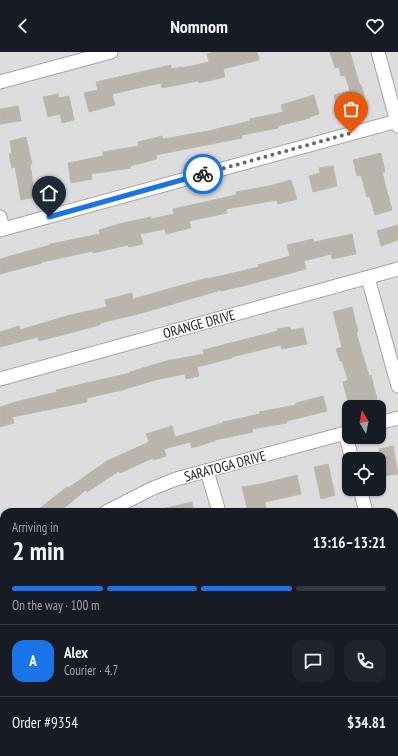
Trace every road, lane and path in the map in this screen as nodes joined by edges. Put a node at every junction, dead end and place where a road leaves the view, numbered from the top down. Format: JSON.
{"nodes":[{"id":1,"x":111,"y":52,"type":"edge"},
{"id":2,"x":378,"y":52,"type":"edge"},
{"id":3,"x":0,"y":82,"type":"edge"},
{"id":4,"x":397,"y":123,"type":"edge"},
{"id":5,"x":1,"y":226,"type":"edge"},
{"id":6,"x":398,"y":269,"type":"edge"},
{"id":7,"x":368,"y":278,"type":"junction"},
{"id":8,"x":0,"y":379,"type":"edge"},
{"id":9,"x":398,"y":386,"type":"edge"},
{"id":10,"x":398,"y":418,"type":"edge"},
{"id":11,"x":386,"y":421,"type":"edge"},
{"id":12,"x":342,"y":434,"type":"edge"},
{"id":13,"x":207,"y":471,"type":"junction"},
{"id":14,"x":362,"y":496,"type":"edge"},
{"id":15,"x":114,"y":508,"type":"edge"},
{"id":16,"x":218,"y":508,"type":"edge"},
{"id":17,"x":365,"y":508,"type":"edge"}],
"edges":[{"from":1,"to":3,"type":"street"},
{"from":2,"to":4,"type":"street"},
{"from":4,"to":5,"type":"street"},
{"from":6,"to":7,"type":"street","name":"ORANGE DRIVE"},
{"from":7,"to":8,"type":"street","name":"ORANGE DRIVE"},
{"from":7,"to":9,"type":"street"},
{"from":10,"to":11,"type":"street"},
{"from":12,"to":13,"type":"street","name":"SARATOGA DRIVE"},
{"from":13,"to":15,"type":"street","name":"SARATOGA DRIVE"},
{"from":13,"to":16,"type":"street"},
{"from":14,"to":17,"type":"street"}]}
